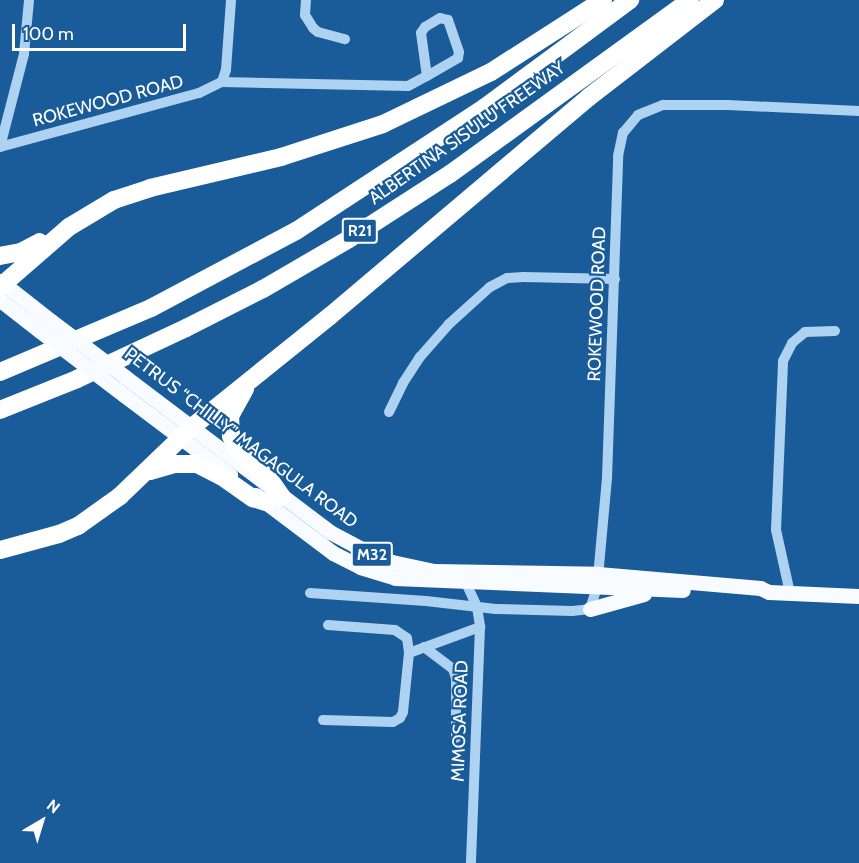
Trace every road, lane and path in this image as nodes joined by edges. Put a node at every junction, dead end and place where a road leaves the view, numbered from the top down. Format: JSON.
{"nodes":[{"id":1,"x":29,"y":0,"type":"edge"},
{"id":2,"x":231,"y":0,"type":"edge"},
{"id":3,"x":306,"y":0,"type":"edge"},
{"id":4,"x":603,"y":0,"type":"edge"},
{"id":5,"x":630,"y":0,"type":"edge"},
{"id":6,"x":690,"y":0,"type":"edge"},
{"id":7,"x":715,"y":0,"type":"edge"},
{"id":8,"x":345,"y":39,"type":"dead end"},
{"id":9,"x":427,"y":76,"type":"junction"},
{"id":10,"x":222,"y":82,"type":"junction"},
{"id":11,"x":859,"y":111,"type":"edge"},
{"id":12,"x":0,"y":147,"type":"edge"},
{"id":13,"x":69,"y":227,"type":"junction"},
{"id":14,"x":0,"y":256,"type":"edge"},
{"id":15,"x":615,"y":279,"type":"junction"},
{"id":16,"x":1,"y":288,"type":"edge"},
{"id":17,"x":46,"y":326,"type":"junction"},
{"id":18,"x":835,"y":331,"type":"dead end"},
{"id":19,"x":0,"y":372,"type":"edge"},
{"id":20,"x":253,"y":378,"type":"junction"},
{"id":21,"x":0,"y":410,"type":"edge"},
{"id":22,"x":389,"y":412,"type":"dead end"},
{"id":23,"x":186,"y":432,"type":"junction"},
{"id":24,"x":149,"y":472,"type":"junction"},
{"id":25,"x":274,"y":499,"type":"junction"},
{"id":26,"x":0,"y":550,"type":"edge"},
{"id":27,"x":597,"y":581,"type":"junction"},
{"id":28,"x":466,"y":583,"type":"junction"},
{"id":29,"x":685,"y":590,"type":"junction"},
{"id":30,"x":770,"y":592,"type":"junction"},
{"id":31,"x":310,"y":593,"type":"dead end"},
{"id":32,"x":790,"y":593,"type":"junction"},
{"id":33,"x":859,"y":596,"type":"edge"},
{"id":34,"x":477,"y":607,"type":"junction"},
{"id":35,"x":590,"y":609,"type":"junction"},
{"id":36,"x":328,"y":625,"type":"dead end"},
{"id":37,"x":480,"y":627,"type":"junction"},
{"id":38,"x":424,"y":647,"type":"junction"},
{"id":39,"x":409,"y":653,"type":"junction"},
{"id":40,"x":323,"y":720,"type":"dead end"},
{"id":41,"x":456,"y":738,"type":"dead end"},
{"id":42,"x":471,"y":863,"type":"edge"}],
"edges":[{"from":1,"to":12,"type":"street"},
{"from":2,"to":10,"type":"street"},
{"from":3,"to":8,"type":"street"},
{"from":4,"to":13,"type":"highway"},
{"from":5,"to":19,"type":"highway","name":"ALBERTINA SISULU FREEWAY","number":"R21"},
{"from":6,"to":21,"type":"highway","name":"ALBERTINA SISULU FREEWAY","number":"R21"},
{"from":7,"to":20,"type":"highway"},
{"from":9,"to":9,"type":"street"},
{"from":9,"to":10,"type":"street"},
{"from":10,"to":12,"type":"street","name":"ROKEWOOD ROAD"},
{"from":11,"to":15,"type":"street","name":"ROKEWOOD ROAD"},
{"from":13,"to":14,"type":"highway"},
{"from":13,"to":16,"type":"highway"},
{"from":15,"to":22,"type":"street"},
{"from":15,"to":27,"type":"street","name":"ROKEWOOD ROAD"},
{"from":16,"to":17,"type":"main road","name":"PETRUS “CHILLY” MAGAGULA ROAD","number":"M32"},
{"from":17,"to":23,"type":"main road","name":"PETRUS “CHILLY” MAGAGULA ROAD","number":"M32","bridge":true},
{"from":17,"to":23,"type":"main road","name":"PETRUS “CHILLY” MAGAGULA ROAD","number":"M32","bridge":true},
{"from":18,"to":32,"type":"street"},
{"from":20,"to":23,"type":"highway"},
{"from":20,"to":25,"type":"highway"},
{"from":23,"to":24,"type":"highway"},
{"from":23,"to":25,"type":"main road","name":"PETRUS “CHILLY” MAGAGULA ROAD","number":"M32"},
{"from":24,"to":25,"type":"highway"},
{"from":24,"to":26,"type":"highway"},
{"from":25,"to":27,"type":"main road","name":"PETRUS “CHILLY” MAGAGULA ROAD","number":"M32"},
{"from":25,"to":28,"type":"main road","name":"PETRUS “CHILLY” MAGAGULA ROAD","number":"M32"},
{"from":27,"to":28,"type":"main road","name":"PETRUS “CHILLY” MAGAGULA ROAD","number":"M32"},
{"from":27,"to":29,"type":"main road","name":"PETRUS “CHILLY” MAGAGULA ROAD","number":"M32"},
{"from":27,"to":30,"type":"main road","name":"PETRUS “CHILLY” MAGAGULA ROAD","number":"M32"},
{"from":27,"to":35,"type":"street","name":"ROKEWOOD ROAD"},
{"from":28,"to":34,"type":"street","name":"MIMOSA ROAD"},
{"from":29,"to":30,"type":"main road","name":"PETRUS “CHILLY” MAGAGULA ROAD","number":"M32"},
{"from":29,"to":35,"type":"main road"},
{"from":30,"to":32,"type":"main road","name":"PETRUS “CHILLY” MAGAGULA ROAD","number":"M32"},
{"from":31,"to":34,"type":"street"},
{"from":32,"to":33,"type":"main road","name":"PETRUS “CHILLY” MAGAGULA ROAD","number":"M32"},
{"from":34,"to":35,"type":"street"},
{"from":34,"to":37,"type":"street","name":"MIMOSA ROAD"},
{"from":36,"to":39,"type":"street"},
{"from":37,"to":38,"type":"street"},
{"from":37,"to":42,"type":"street","name":"MIMOSA ROAD"},
{"from":38,"to":39,"type":"street"},
{"from":38,"to":41,"type":"street"},
{"from":39,"to":40,"type":"street"}]}
